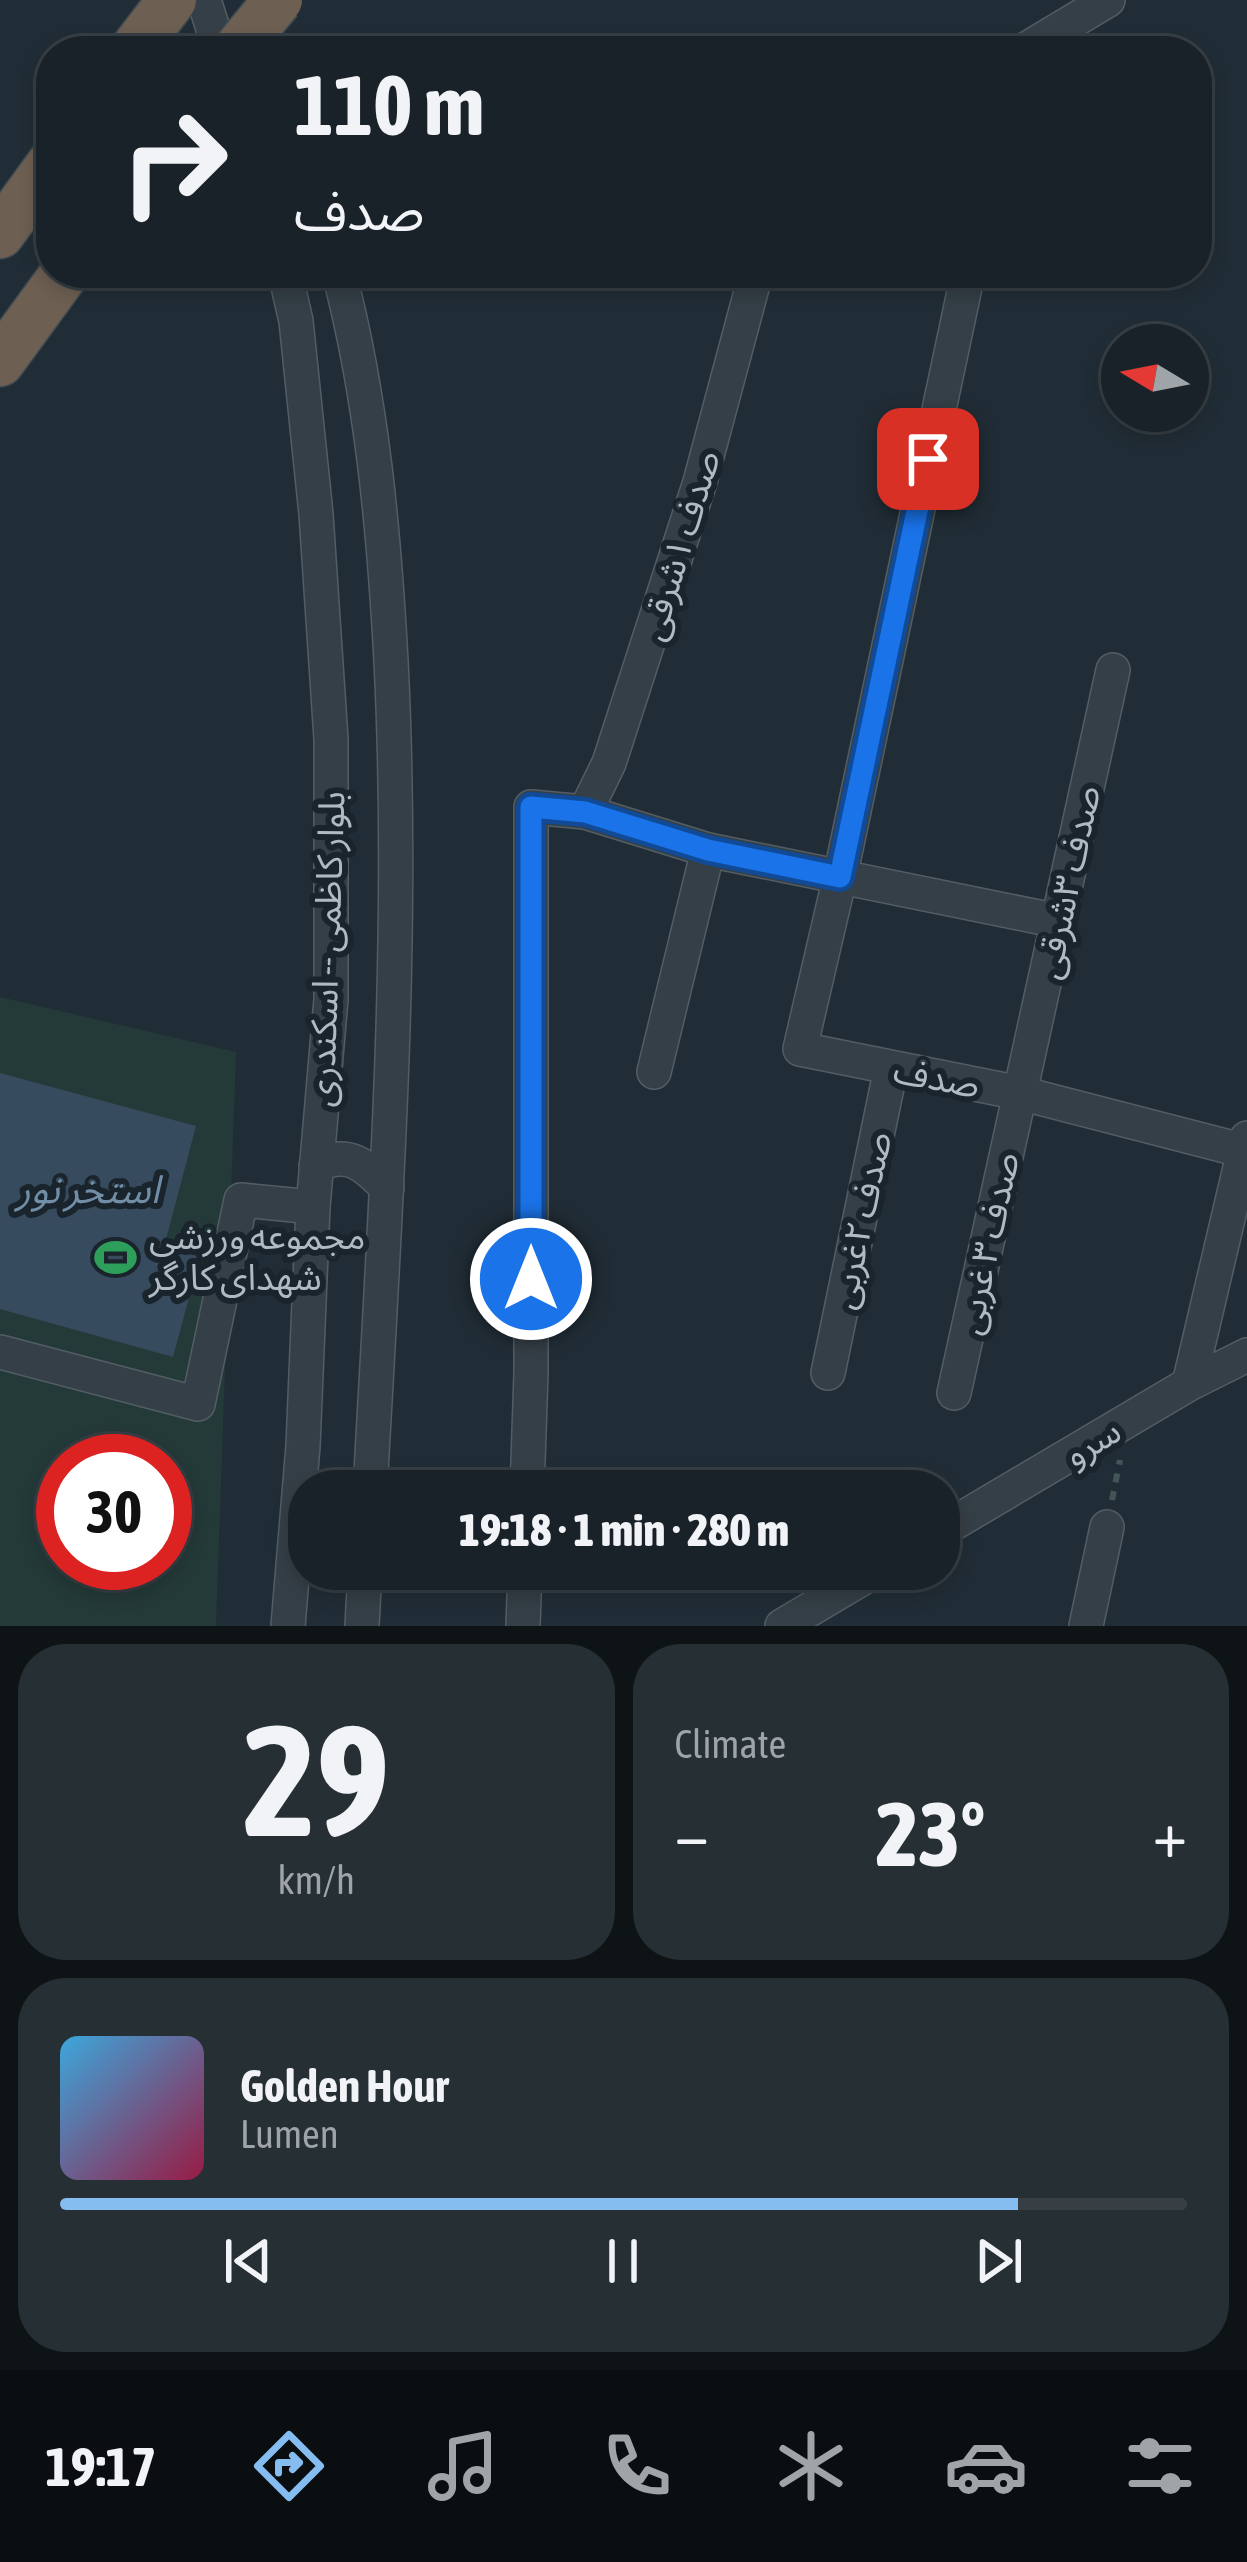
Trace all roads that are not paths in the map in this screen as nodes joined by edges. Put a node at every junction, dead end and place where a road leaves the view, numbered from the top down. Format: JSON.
{"nodes":[{"id":1,"x":172,"y":0,"type":"edge"},
{"id":2,"x":204,"y":0,"type":"edge"},
{"id":3,"x":264,"y":0,"type":"edge"},
{"id":4,"x":278,"y":0,"type":"edge"},
{"id":5,"x":1092,"y":4,"type":"edge"},
{"id":6,"x":144,"y":36,"type":"edge"},
{"id":7,"x":215,"y":36,"type":"edge"},
{"id":8,"x":248,"y":36,"type":"edge"},
{"id":9,"x":275,"y":36,"type":"edge"},
{"id":10,"x":1044,"y":36,"type":"edge"},
{"id":11,"x":36,"y":185,"type":"edge"},
{"id":12,"x":0,"y":234,"type":"edge"},
{"id":13,"x":54,"y":288,"type":"edge"},
{"id":14,"x":288,"y":288,"type":"edge"},
{"id":15,"x":344,"y":288,"type":"edge"},
{"id":16,"x":752,"y":288,"type":"edge"},
{"id":17,"x":965,"y":288,"type":"edge"},
{"id":18,"x":0,"y":362,"type":"edge"},
{"id":19,"x":1113,"y":670,"type":"dead end"},
{"id":20,"x":585,"y":812,"type":"junction"},
{"id":21,"x":708,"y":850,"type":"junction"},
{"id":22,"x":840,"y":877,"type":"junction"},
{"id":23,"x":1058,"y":922,"type":"junction"},
{"id":24,"x":891,"y":1068,"type":"junction"},
{"id":25,"x":654,"y":1072,"type":"dead end"},
{"id":26,"x":1020,"y":1093,"type":"junction"},
{"id":27,"x":1246,"y":1144,"type":"edge"},
{"id":28,"x":316,"y":1166,"type":"junction"},
{"id":29,"x":387,"y":1188,"type":"junction"},
{"id":30,"x":313,"y":1208,"type":"junction"},
{"id":31,"x":0,"y":1352,"type":"edge"},
{"id":32,"x":1247,"y":1355,"type":"edge"},
{"id":33,"x":828,"y":1372,"type":"dead end"},
{"id":34,"x":1189,"y":1384,"type":"junction"},
{"id":35,"x":954,"y":1393,"type":"dead end"},
{"id":36,"x":371,"y":1470,"type":"edge"},
{"id":37,"x":528,"y":1470,"type":"edge"},
{"id":38,"x":960,"y":1519,"type":"edge"},
{"id":39,"x":1107,"y":1527,"type":"road end"},
{"id":40,"x":364,"y":1590,"type":"edge"},
{"id":41,"x":524,"y":1590,"type":"edge"},
{"id":42,"x":843,"y":1590,"type":"edge"},
{"id":43,"x":288,"y":1626,"type":"edge"},
{"id":44,"x":362,"y":1626,"type":"edge"},
{"id":45,"x":523,"y":1626,"type":"edge"},
{"id":46,"x":782,"y":1626,"type":"edge"},
{"id":47,"x":1086,"y":1626,"type":"edge"}],
"edges":[{"from":1,"to":6,"type":"highway"},
{"from":2,"to":7,"type":"street"},
{"from":3,"to":9,"type":"street"},
{"from":4,"to":8,"type":"highway","bridge":true},
{"from":5,"to":10,"type":"street"},
{"from":11,"to":12,"type":"highway"},
{"from":13,"to":18,"type":"highway"},
{"from":14,"to":28,"type":"street","name":"بلوار کاظمی -- اسکندری"},
{"from":15,"to":29,"type":"street","name":"بلوار کاظمی -- اسکندری"},
{"from":16,"to":20,"type":"street","name":"صدف ۱شرقی"},
{"from":17,"to":22,"type":"street"},
{"from":19,"to":23,"type":"street","name":"صدف ۳شرقی"},
{"from":20,"to":21,"type":"street"},
{"from":20,"to":37,"type":"street"},
{"from":21,"to":22,"type":"street"},
{"from":21,"to":25,"type":"street"},
{"from":22,"to":23,"type":"street"},
{"from":22,"to":24,"type":"street","name":"صدف"},
{"from":23,"to":26,"type":"street","name":"صدف ۳شرقی"},
{"from":24,"to":26,"type":"street","name":"صدف"},
{"from":24,"to":33,"type":"street","name":"صدف ۲غربی"},
{"from":26,"to":27,"type":"street","name":"صدف"},
{"from":26,"to":35,"type":"street","name":"صدف ۳ غربی"},
{"from":27,"to":34,"type":"street"},
{"from":28,"to":29,"type":"street"},
{"from":28,"to":30,"type":"street","name":"بلوار کاظمی -- اسکندری"},
{"from":29,"to":36,"type":"street","name":"بلوار کاظمی -- اسکندری"},
{"from":30,"to":31,"type":"street"},
{"from":30,"to":43,"type":"street","name":"بلوار کاظمی -- اسکندری"},
{"from":32,"to":34,"type":"street","name":"سرو"},
{"from":34,"to":38,"type":"street","name":"سرو"},
{"from":39,"to":47,"type":"street"},
{"from":40,"to":44,"type":"street"},
{"from":41,"to":45,"type":"street"},
{"from":42,"to":46,"type":"street"}]}
